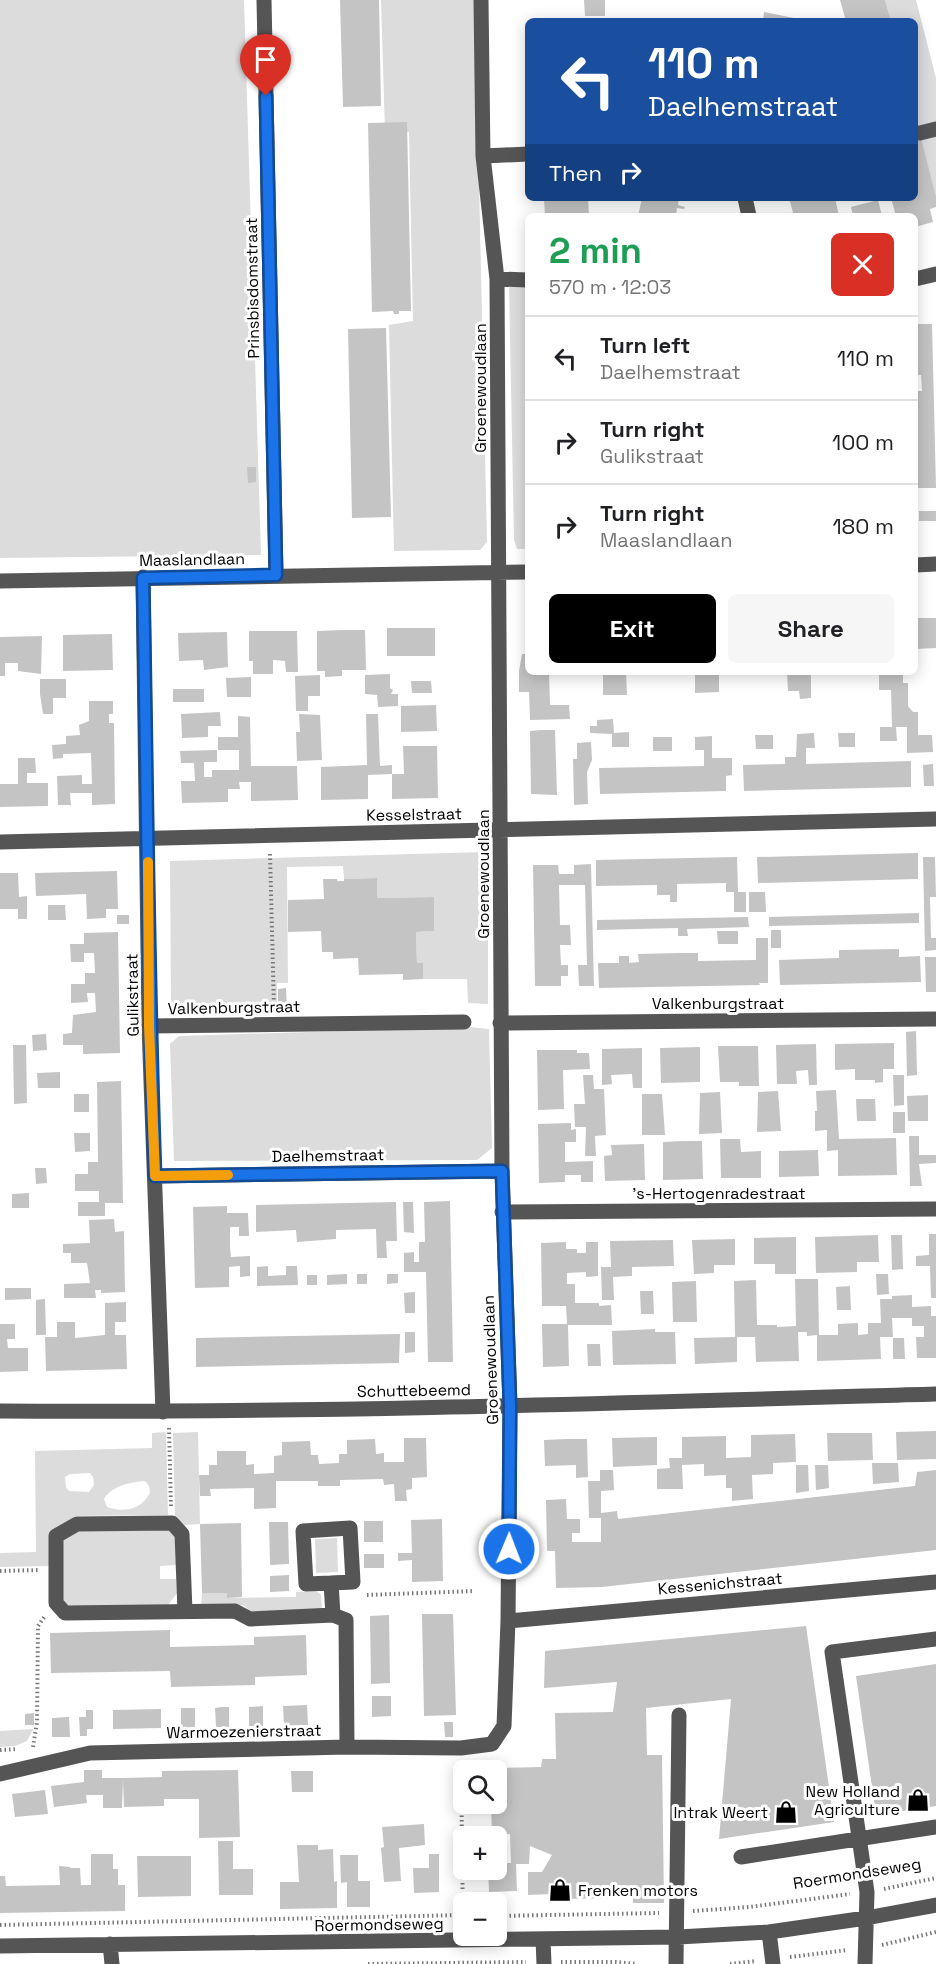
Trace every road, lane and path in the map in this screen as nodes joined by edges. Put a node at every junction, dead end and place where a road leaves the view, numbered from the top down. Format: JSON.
{"nodes":[{"id":1,"x":264,"y":0,"type":"edge"},
{"id":2,"x":482,"y":0,"type":"edge"},
{"id":3,"x":936,"y":129,"type":"edge"},
{"id":4,"x":920,"y":133,"type":"dead end"},
{"id":5,"x":525,"y":154,"type":"edge"},
{"id":6,"x":483,"y":156,"type":"junction"},
{"id":7,"x":936,"y":274,"type":"edge"},
{"id":8,"x":918,"y":278,"type":"edge"},
{"id":9,"x":497,"y":279,"type":"junction"},
{"id":10,"x":525,"y":280,"type":"edge"},
{"id":11,"x":936,"y":564,"type":"edge"},
{"id":12,"x":918,"y":565,"type":"edge"},
{"id":13,"x":499,"y":572,"type":"junction"},
{"id":14,"x":525,"y":572,"type":"edge"},
{"id":15,"x":276,"y":575,"type":"junction"},
{"id":16,"x":143,"y":578,"type":"junction"},
{"id":17,"x":0,"y":581,"type":"edge"},
{"id":18,"x":936,"y":819,"type":"edge"},
{"id":19,"x":501,"y":830,"type":"junction"},
{"id":20,"x":269,"y":835,"type":"junction"},
{"id":21,"x":148,"y":837,"type":"junction"},
{"id":22,"x":0,"y":842,"type":"edge"},
{"id":23,"x":936,"y":1019,"type":"edge"},
{"id":24,"x":464,"y":1022,"type":"dead end"},
{"id":25,"x":500,"y":1023,"type":"junction"},
{"id":26,"x":274,"y":1024,"type":"junction"},
{"id":27,"x":149,"y":1026,"type":"junction"},
{"id":28,"x":502,"y":1171,"type":"junction"},
{"id":29,"x":155,"y":1176,"type":"junction"},
{"id":30,"x":936,"y":1209,"type":"edge"},
{"id":31,"x":502,"y":1212,"type":"junction"},
{"id":32,"x":936,"y":1394,"type":"edge"},
{"id":33,"x":510,"y":1406,"type":"junction"},
{"id":34,"x":0,"y":1411,"type":"edge"},
{"id":35,"x":163,"y":1412,"type":"junction"},
{"id":36,"x":172,"y":1523,"type":"junction"},
{"id":37,"x":56,"y":1570,"type":"junction"},
{"id":38,"x":0,"y":1571,"type":"edge"},
{"id":39,"x":936,"y":1581,"type":"edge"},
{"id":40,"x":331,"y":1583,"type":"junction"},
{"id":41,"x":474,"y":1591,"type":"dead end"},
{"id":42,"x":362,"y":1595,"type":"dead end"},
{"id":43,"x":56,"y":1603,"type":"junction"},
{"id":44,"x":185,"y":1611,"type":"junction"},
{"id":45,"x":333,"y":1615,"type":"junction"},
{"id":46,"x":508,"y":1621,"type":"junction"},
{"id":47,"x":936,"y":1639,"type":"edge"},
{"id":48,"x":679,"y":1715,"type":"dead end"},
{"id":49,"x":492,"y":1744,"type":"joint"},
{"id":50,"x":347,"y":1747,"type":"junction"},
{"id":51,"x":33,"y":1748,"type":"dead end"},
{"id":52,"x":461,"y":1748,"type":"junction"},
{"id":53,"x":0,"y":1774,"type":"edge"},
{"id":54,"x":936,"y":1827,"type":"edge"},
{"id":55,"x":859,"y":1840,"type":"junction"},
{"id":56,"x":741,"y":1857,"type":"dead end"},
{"id":57,"x":936,"y":1878,"type":"edge"},
{"id":58,"x":463,"y":1892,"type":"edge"},
{"id":59,"x":867,"y":1892,"type":"junction"},
{"id":60,"x":936,"y":1905,"type":"edge"},
{"id":61,"x":676,"y":1912,"type":"junction"},
{"id":62,"x":453,"y":1916,"type":"edge"},
{"id":63,"x":507,"y":1916,"type":"edge"},
{"id":64,"x":866,"y":1918,"type":"junction"},
{"id":65,"x":0,"y":1925,"type":"edge"},
{"id":66,"x":769,"y":1932,"type":"junction"},
{"id":67,"x":936,"y":1932,"type":"edge"},
{"id":68,"x":678,"y":1937,"type":"junction"},
{"id":69,"x":543,"y":1939,"type":"junction"},
{"id":70,"x":110,"y":1944,"type":"junction"},
{"id":71,"x":0,"y":1946,"type":"edge"},
{"id":72,"x":866,"y":1956,"type":"edge"},
{"id":73,"x":772,"y":1962,"type":"edge"},
{"id":74,"x":544,"y":1963,"type":"edge"},
{"id":75,"x":112,"y":1964,"type":"edge"},
{"id":76,"x":368,"y":1964,"type":"edge"},
{"id":77,"x":637,"y":1964,"type":"edge"},
{"id":78,"x":676,"y":1964,"type":"edge"},
{"id":79,"x":730,"y":1964,"type":"edge"}],
"edges":[{"from":1,"to":15,"type":"street","name":"Prinsbisdomstraat"},
{"from":2,"to":6,"type":"street","name":"Groenewoudlaan"},
{"from":3,"to":4,"type":"street"},
{"from":5,"to":6,"type":"street"},
{"from":6,"to":9,"type":"street","name":"Groenewoudlaan"},
{"from":7,"to":8,"type":"street"},
{"from":9,"to":10,"type":"street"},
{"from":9,"to":13,"type":"street","name":"Groenewoudlaan"},
{"from":11,"to":12,"type":"street"},
{"from":13,"to":14,"type":"street","name":"Maaslandlaan"},
{"from":13,"to":15,"type":"street","name":"Maaslandlaan"},
{"from":13,"to":19,"type":"street","name":"Groenewoudlaan"},
{"from":15,"to":16,"type":"street","name":"Maaslandlaan"},
{"from":16,"to":17,"type":"street","name":"Maaslandlaan"},
{"from":16,"to":21,"type":"street","name":"Gulikstraat"},
{"from":18,"to":19,"type":"street","name":"Kesselstraat"},
{"from":19,"to":20,"type":"street","name":"Kesselstraat"},
{"from":19,"to":25,"type":"street","name":"Groenewoudlaan"},
{"from":20,"to":21,"type":"street","name":"Kesselstraat"},
{"from":20,"to":26,"type":"path"},
{"from":21,"to":22,"type":"street","name":"Kesselstraat"},
{"from":21,"to":27,"type":"street","name":"Gulikstraat"},
{"from":23,"to":25,"type":"street","name":"Valkenburgstraat"},
{"from":24,"to":26,"type":"street","name":"Valkenburgstraat"},
{"from":25,"to":28,"type":"street","name":"Groenewoudlaan"},
{"from":26,"to":27,"type":"street","name":"Valkenburgstraat"},
{"from":27,"to":29,"type":"street","name":"Gulikstraat"},
{"from":28,"to":29,"type":"street","name":"Daelhemstraat"},
{"from":28,"to":31,"type":"street","name":"Groenewoudlaan"},
{"from":29,"to":35,"type":"street","name":"Gulikstraat"},
{"from":30,"to":31,"type":"street","name":"'s-Hertogenradestraat"},
{"from":31,"to":33,"type":"street","name":"Groenewoudlaan"},
{"from":32,"to":33,"type":"street","name":"Schuttebeemd"},
{"from":33,"to":35,"type":"street","name":"Schuttebeemd"},
{"from":33,"to":46,"type":"street","name":"Groenewoudlaan"},
{"from":34,"to":35,"type":"street","name":"Schuttebeemd"},
{"from":35,"to":36,"type":"path"},
{"from":36,"to":37,"type":"street"},
{"from":36,"to":44,"type":"street"},
{"from":37,"to":38,"type":"path"},
{"from":37,"to":43,"type":"street"},
{"from":39,"to":46,"type":"street","name":"Kessenichstraat"},
{"from":40,"to":40,"type":"street"},
{"from":40,"to":45,"type":"street"},
{"from":41,"to":42,"type":"path"},
{"from":43,"to":44,"type":"street"},
{"from":43,"to":51,"type":"path"},
{"from":44,"to":45,"type":"street"},
{"from":45,"to":50,"type":"street"},
{"from":46,"to":49,"type":"street","name":"Groenewoudlaan"},
{"from":47,"to":55,"type":"street"},
{"from":48,"to":61,"type":"street"},
{"from":49,"to":52,"type":"street","name":"Warmoezenierstraat"},
{"from":50,"to":52,"type":"street","name":"Warmoezenierstraat"},
{"from":50,"to":53,"type":"street","name":"Warmoezenierstraat"},
{"from":52,"to":58,"type":"path"},
{"from":54,"to":55,"type":"street"},
{"from":55,"to":56,"type":"street"},
{"from":55,"to":59,"type":"street"},
{"from":57,"to":59,"type":"path","name":"Roermondseweg"},
{"from":59,"to":61,"type":"path","name":"Roermondseweg"},
{"from":59,"to":64,"type":"street"},
{"from":60,"to":64,"type":"street","name":"Roermondseweg"},
{"from":61,"to":63,"type":"path","name":"Roermondseweg"},
{"from":61,"to":68,"type":"street"},
{"from":62,"to":65,"type":"path","name":"Roermondseweg"},
{"from":64,"to":66,"type":"street","name":"Roermondseweg"},
{"from":64,"to":72,"type":"street"},
{"from":66,"to":68,"type":"street","name":"Roermondseweg"},
{"from":66,"to":73,"type":"street"},
{"from":67,"to":72,"type":"path"},
{"from":68,"to":69,"type":"street","name":"Roermondseweg"},
{"from":68,"to":78,"type":"street"},
{"from":69,"to":70,"type":"street","name":"Roermondseweg"},
{"from":69,"to":74,"type":"street"},
{"from":70,"to":71,"type":"street","name":"Roermondseweg"},
{"from":70,"to":75,"type":"street"},
{"from":72,"to":73,"type":"path"},
{"from":73,"to":79,"type":"path"},
{"from":74,"to":76,"type":"path"},
{"from":74,"to":77,"type":"path"}]}
